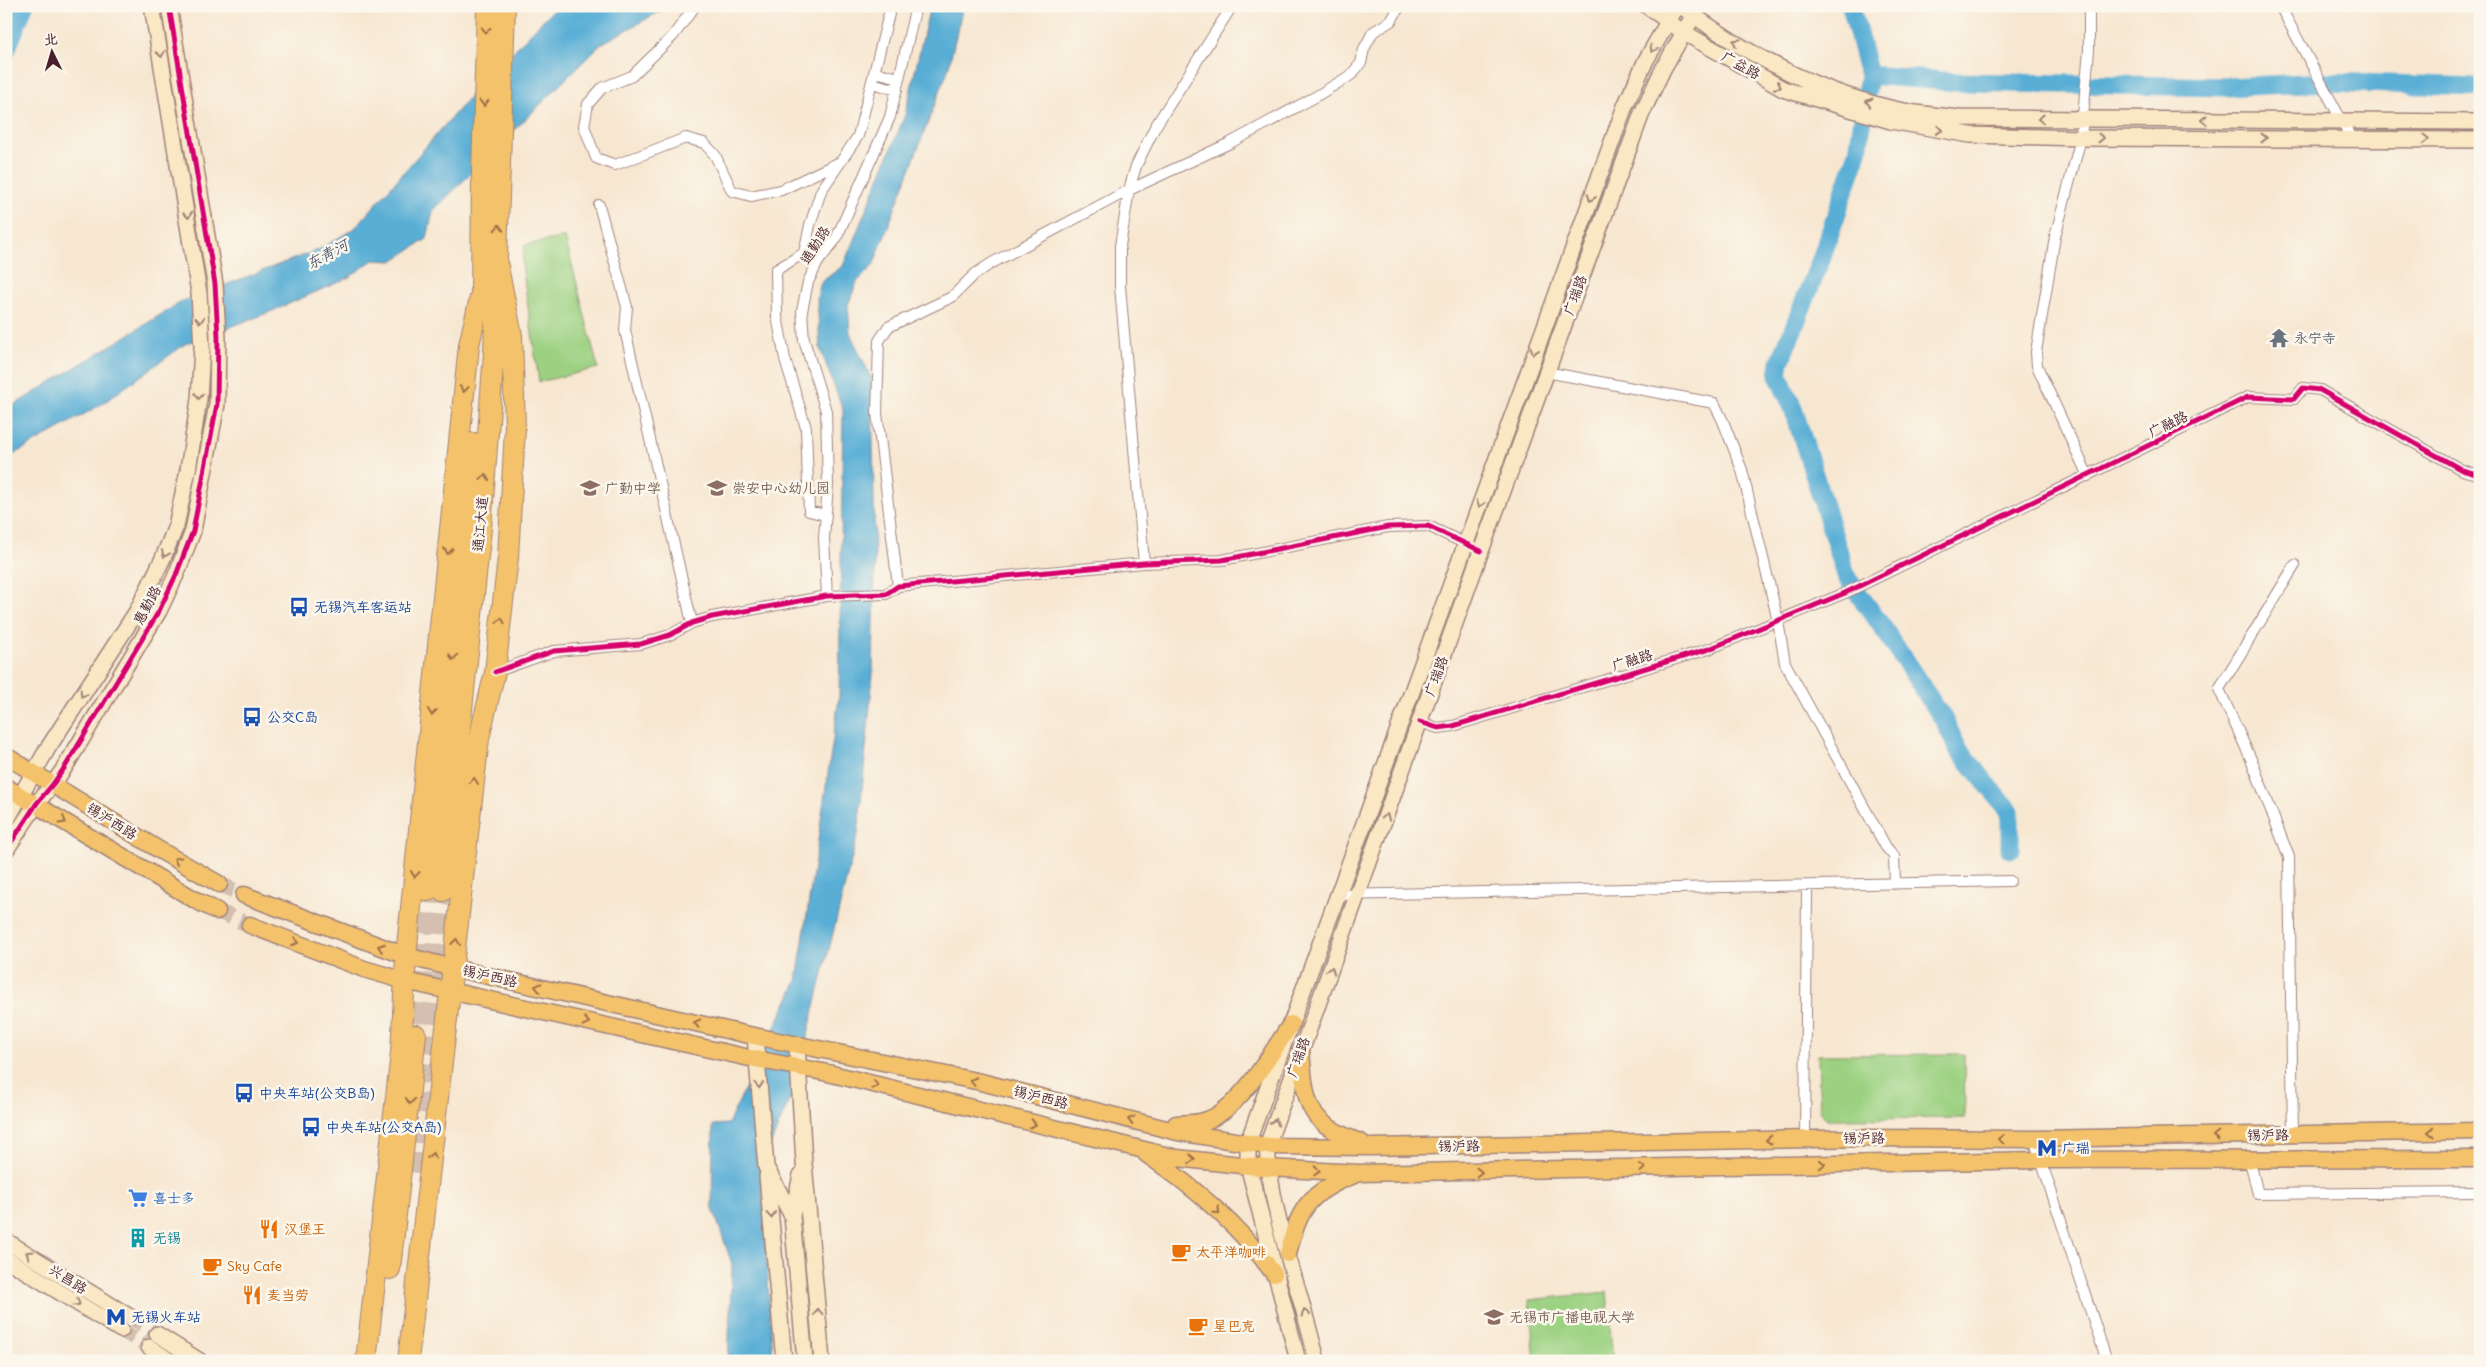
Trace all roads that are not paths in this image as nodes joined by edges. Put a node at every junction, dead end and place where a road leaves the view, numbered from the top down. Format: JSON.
{"nodes":[{"id":1,"x":152,"y":6,"type":"edge"},
{"id":2,"x":170,"y":6,"type":"edge"},
{"id":3,"x":487,"y":6,"type":"edge"},
{"id":4,"x":505,"y":6,"type":"edge"},
{"id":5,"x":695,"y":6,"type":"edge"},
{"id":6,"x":891,"y":6,"type":"edge"},
{"id":7,"x":916,"y":6,"type":"edge"},
{"id":8,"x":1232,"y":6,"type":"edge"},
{"id":9,"x":1400,"y":6,"type":"edge"},
{"id":10,"x":1647,"y":6,"type":"edge"},
{"id":11,"x":1677,"y":6,"type":"edge"},
{"id":12,"x":2089,"y":6,"type":"edge"},
{"id":13,"x":2280,"y":6,"type":"edge"},
{"id":14,"x":1692,"y":9,"type":"edge"},
{"id":15,"x":1668,"y":22,"type":"junction"},
{"id":16,"x":1683,"y":32,"type":"junction"},
{"id":17,"x":875,"y":72,"type":"junction"},
{"id":18,"x":899,"y":78,"type":"junction"},
{"id":19,"x":872,"y":83,"type":"junction"},
{"id":20,"x":896,"y":90,"type":"junction"},
{"id":21,"x":1843,"y":101,"type":"junction"},
{"id":22,"x":1893,"y":116,"type":"junction"},
{"id":23,"x":2083,"y":120,"type":"junction"},
{"id":24,"x":2342,"y":120,"type":"junction"},
{"id":25,"x":2480,"y":122,"type":"edge"},
{"id":26,"x":2080,"y":138,"type":"junction"},
{"id":27,"x":2351,"y":138,"type":"junction"},
{"id":28,"x":2480,"y":140,"type":"edge"},
{"id":29,"x":839,"y":163,"type":"junction"},
{"id":30,"x":1129,"y":190,"type":"junction"},
{"id":31,"x":599,"y":205,"type":"dead end"},
{"id":32,"x":498,"y":267,"type":"junction"},
{"id":33,"x":482,"y":290,"type":"junction"},
{"id":34,"x":1546,"y":372,"type":"junction"},
{"id":35,"x":2088,"y":476,"type":"junction"},
{"id":36,"x":2480,"y":476,"type":"edge"},
{"id":37,"x":825,"y":515,"type":"junction"},
{"id":38,"x":1465,"y":543,"type":"junction"},
{"id":39,"x":1481,"y":551,"type":"junction"},
{"id":40,"x":1144,"y":563,"type":"junction"},
{"id":41,"x":2295,"y":565,"type":"dead end"},
{"id":42,"x":898,"y":586,"type":"junction"},
{"id":43,"x":828,"y":596,"type":"junction"},
{"id":44,"x":1778,"y":620,"type":"junction"},
{"id":45,"x":692,"y":623,"type":"junction"},
{"id":46,"x":495,"y":672,"type":"junction"},
{"id":47,"x":1420,"y":722,"type":"junction"},
{"id":48,"x":6,"y":756,"type":"edge"},
{"id":49,"x":34,"y":772,"type":"junction"},
{"id":50,"x":54,"y":784,"type":"junction"},
{"id":51,"x":6,"y":786,"type":"edge"},
{"id":52,"x":29,"y":799,"type":"junction"},
{"id":53,"x":6,"y":821,"type":"edge"},
{"id":54,"x":6,"y":850,"type":"edge"},
{"id":55,"x":2010,"y":881,"type":"dead end"},
{"id":56,"x":220,"y":884,"type":"tunnel mouth"},
{"id":57,"x":1895,"y":884,"type":"junction"},
{"id":58,"x":1807,"y":887,"type":"junction"},
{"id":59,"x":244,"y":895,"type":"tunnel mouth"},
{"id":60,"x":1338,"y":895,"type":"junction"},
{"id":61,"x":1358,"y":896,"type":"junction"},
{"id":62,"x":217,"y":911,"type":"tunnel mouth"},
{"id":63,"x":250,"y":925,"type":"tunnel mouth"},
{"id":64,"x":406,"y":956,"type":"junction"},
{"id":65,"x":453,"y":968,"type":"junction"},
{"id":66,"x":405,"y":981,"type":"junction"},
{"id":67,"x":450,"y":990,"type":"junction"},
{"id":68,"x":1291,"y":1024,"type":"junction"},
{"id":69,"x":416,"y":1035,"type":"tunnel mouth"},
{"id":70,"x":749,"y":1035,"type":"junction"},
{"id":71,"x":797,"y":1045,"type":"junction"},
{"id":72,"x":1301,"y":1051,"type":"junction"},
{"id":73,"x":751,"y":1058,"type":"junction"},
{"id":74,"x":798,"y":1067,"type":"junction"},
{"id":75,"x":1154,"y":1126,"type":"junction"},
{"id":76,"x":2480,"y":1131,"type":"edge"},
{"id":77,"x":2292,"y":1134,"type":"junction"},
{"id":78,"x":2034,"y":1139,"type":"junction"},
{"id":79,"x":1805,"y":1140,"type":"junction"},
{"id":80,"x":1248,"y":1142,"type":"junction"},
{"id":81,"x":1267,"y":1146,"type":"junction"},
{"id":82,"x":1371,"y":1147,"type":"junction"},
{"id":83,"x":1138,"y":1148,"type":"junction"},
{"id":84,"x":2249,"y":1158,"type":"junction"},
{"id":85,"x":2480,"y":1158,"type":"edge"},
{"id":86,"x":2042,"y":1160,"type":"junction"},
{"id":87,"x":804,"y":1163,"type":"junction"},
{"id":88,"x":1248,"y":1166,"type":"junction"},
{"id":89,"x":766,"y":1167,"type":"junction"},
{"id":90,"x":1268,"y":1168,"type":"junction"},
{"id":91,"x":417,"y":1173,"type":"tunnel mouth"},
{"id":92,"x":1359,"y":1173,"type":"junction"},
{"id":93,"x":2480,"y":1192,"type":"edge"},
{"id":94,"x":792,"y":1216,"type":"junction"},
{"id":95,"x":6,"y":1241,"type":"edge"},
{"id":96,"x":1288,"y":1254,"type":"junction"},
{"id":97,"x":6,"y":1259,"type":"edge"},
{"id":98,"x":1274,"y":1274,"type":"junction"},
{"id":99,"x":130,"y":1317,"type":"tunnel mouth"},
{"id":100,"x":121,"y":1330,"type":"tunnel mouth"},
{"id":101,"x":157,"y":1334,"type":"tunnel mouth"},
{"id":102,"x":149,"y":1347,"type":"tunnel mouth"},
{"id":103,"x":170,"y":1361,"type":"edge"},
{"id":104,"x":200,"y":1361,"type":"edge"},
{"id":105,"x":366,"y":1361,"type":"edge"},
{"id":106,"x":378,"y":1361,"type":"edge"},
{"id":107,"x":396,"y":1361,"type":"edge"},
{"id":108,"x":408,"y":1361,"type":"edge"},
{"id":109,"x":784,"y":1361,"type":"edge"},
{"id":110,"x":804,"y":1361,"type":"edge"},
{"id":111,"x":822,"y":1361,"type":"edge"},
{"id":112,"x":1298,"y":1361,"type":"edge"},
{"id":113,"x":1317,"y":1361,"type":"edge"},
{"id":114,"x":2108,"y":1361,"type":"edge"}],
"edges":[{"from":1,"to":49,"type":"main road","name":"惠勤路","one_way":true},
{"from":2,"to":50,"type":"main road","name":"惠勤路"},
{"from":3,"to":33,"type":"highway","name":"通江大道","one_way":true},
{"from":32,"to":4,"type":"highway","name":"通江大道","one_way":true},
{"from":5,"to":29,"type":"street"},
{"from":6,"to":17,"type":"street"},
{"from":7,"to":18,"type":"street","name":"通勤路"},
{"from":8,"to":30,"type":"street"},
{"from":9,"to":30,"type":"street"},
{"from":10,"to":15,"type":"main road","name":"广益路"},
{"from":11,"to":15,"type":"main road","name":"广瑞路"},
{"from":12,"to":23,"type":"street"},
{"from":13,"to":24,"type":"street"},
{"from":14,"to":16,"type":"main road","name":"广瑞路"},
{"from":21,"to":14,"type":"main road","name":"广益路","one_way":true},
{"from":15,"to":16,"type":"main road","name":"广益路"},
{"from":15,"to":38,"type":"main road","name":"广瑞路","one_way":true},
{"from":16,"to":21,"type":"main road","name":"广益路","one_way":true},
{"from":16,"to":34,"type":"main road","name":"广瑞路"},
{"from":17,"to":18,"type":"street"},
{"from":17,"to":19,"type":"street"},
{"from":18,"to":20,"type":"street","name":"通勤路"},
{"from":19,"to":20,"type":"street"},
{"from":19,"to":29,"type":"street"},
{"from":20,"to":37,"type":"street","name":"通勤路"},
{"from":21,"to":22,"type":"main road"},
{"from":23,"to":22,"type":"main road","one_way":true},
{"from":22,"to":26,"type":"main road","one_way":true},
{"from":24,"to":23,"type":"main road","one_way":true},
{"from":23,"to":26,"type":"street"},
{"from":24,"to":25,"type":"main road"},
{"from":24,"to":27,"type":"street"},
{"from":26,"to":27,"type":"main road","one_way":true},
{"from":26,"to":35,"type":"street"},
{"from":27,"to":28,"type":"main road","one_way":true},
{"from":29,"to":37,"type":"street"},
{"from":30,"to":40,"type":"street"},
{"from":30,"to":42,"type":"street"},
{"from":31,"to":45,"type":"street"},
{"from":33,"to":32,"type":"highway","name":"通江大道","one_way":true},
{"from":46,"to":32,"type":"highway","one_way":true},
{"from":33,"to":64,"type":"highway","one_way":true},
{"from":34,"to":39,"type":"main road","name":"广瑞路"},
{"from":34,"to":44,"type":"street"},
{"from":35,"to":36,"type":"street","name":"广融路"},
{"from":35,"to":44,"type":"street","name":"广融路"},
{"from":37,"to":43,"type":"street","name":"通勤路"},
{"from":38,"to":39,"type":"street"},
{"from":38,"to":40,"type":"street"},
{"from":38,"to":60,"type":"main road","name":"广瑞路"},
{"from":39,"to":47,"type":"main road","name":"广瑞路"},
{"from":40,"to":42,"type":"street"},
{"from":41,"to":77,"type":"street"},
{"from":42,"to":43,"type":"street"},
{"from":43,"to":45,"type":"street"},
{"from":44,"to":47,"type":"street","name":"广融路"},
{"from":44,"to":57,"type":"street"},
{"from":45,"to":46,"type":"street"},
{"from":65,"to":46,"type":"highway","one_way":true},
{"from":61,"to":47,"type":"main road","name":"广瑞路","one_way":true},
{"from":48,"to":49,"type":"main road","name":"锡沪西路"},
{"from":49,"to":50,"type":"main road","name":"锡沪西路"},
{"from":49,"to":52,"type":"main road","name":"惠勤路"},
{"from":50,"to":52,"type":"main road","name":"惠勤路"},
{"from":56,"to":50,"type":"main road","name":"锡沪西路","one_way":true},
{"from":51,"to":52,"type":"main road","name":"锡沪西路"},
{"from":52,"to":53,"type":"main road","name":"惠勤路"},
{"from":52,"to":54,"type":"main road","name":"惠勤路"},
{"from":52,"to":62,"type":"main road","name":"锡沪西路","one_way":true},
{"from":55,"to":57,"type":"street"},
{"from":57,"to":58,"type":"street"},
{"from":58,"to":61,"type":"street"},
{"from":58,"to":79,"type":"street"},
{"from":64,"to":59,"type":"main road","name":"锡沪西路","one_way":true},
{"from":60,"to":61,"type":"street"},
{"from":60,"to":68,"type":"main road","name":"广瑞路"},
{"from":72,"to":61,"type":"main road","name":"广瑞路","one_way":true},
{"from":63,"to":66,"type":"main road","name":"锡沪西路","one_way":true},
{"from":64,"to":65,"type":"main road","name":"锡沪西路"},
{"from":64,"to":66,"type":"highway"},
{"from":65,"to":67,"type":"highway"},
{"from":70,"to":65,"type":"main road","name":"锡沪西路","one_way":true},
{"from":66,"to":67,"type":"main road","name":"锡沪西路"},
{"from":66,"to":105,"type":"highway"},
{"from":67,"to":73,"type":"main road","name":"锡沪西路","one_way":true},
{"from":108,"to":67,"type":"highway","one_way":true},
{"from":68,"to":75,"type":"main road"},
{"from":68,"to":80,"type":"main road","name":"广瑞路"},
{"from":69,"to":106,"type":"highway","one_way":true},
{"from":70,"to":71,"type":"main road","name":"锡沪西路"},
{"from":70,"to":73,"type":"main road"},
{"from":71,"to":74,"type":"main road"},
{"from":75,"to":71,"type":"main road","name":"锡沪西路","one_way":true},
{"from":81,"to":72,"type":"main road","name":"广瑞路","one_way":true},
{"from":72,"to":82,"type":"main road"},
{"from":73,"to":74,"type":"main road","name":"锡沪西路"},
{"from":73,"to":89,"type":"main road","one_way":true},
{"from":74,"to":83,"type":"main road","name":"锡沪西路","one_way":true},
{"from":74,"to":87,"type":"main road"},
{"from":75,"to":80,"type":"main road","name":"锡沪西路"},
{"from":76,"to":77,"type":"main road","name":"锡沪路","one_way":true},
{"from":77,"to":78,"type":"main road","name":"锡沪路","one_way":true},
{"from":78,"to":79,"type":"main road","name":"锡沪路","one_way":true},
{"from":78,"to":86,"type":"street"},
{"from":79,"to":82,"type":"main road","name":"锡沪路","one_way":true},
{"from":80,"to":81,"type":"main road","name":"锡沪路"},
{"from":80,"to":88,"type":"main road","name":"广瑞路"},
{"from":81,"to":82,"type":"main road","name":"锡沪路"},
{"from":81,"to":90,"type":"main road","name":"广瑞路"},
{"from":83,"to":88,"type":"main road","name":"锡沪路","one_way":true},
{"from":83,"to":98,"type":"main road","one_way":true},
{"from":84,"to":85,"type":"main road","name":"锡沪路"},
{"from":84,"to":86,"type":"main road","name":"锡沪路"},
{"from":84,"to":93,"type":"street"},
{"from":92,"to":86,"type":"main road","name":"锡沪路","one_way":true},
{"from":86,"to":114,"type":"street"},
{"from":87,"to":94,"type":"main road"},
{"from":111,"to":87,"type":"main road","one_way":true},
{"from":88,"to":90,"type":"main road","name":"锡沪路"},
{"from":88,"to":98,"type":"main road","name":"广瑞路"},
{"from":89,"to":94,"type":"main road"},
{"from":89,"to":109,"type":"main road","one_way":true},
{"from":90,"to":92,"type":"main road","name":"锡沪路","one_way":true},
{"from":90,"to":96,"type":"main road","name":"广瑞路"},
{"from":91,"to":107,"type":"highway"},
{"from":92,"to":96,"type":"main road"},
{"from":94,"to":110,"type":"main road"},
{"from":99,"to":95,"type":"main road","name":"兴昌路","one_way":true},
{"from":113,"to":96,"type":"main road","name":"广瑞路","one_way":true},
{"from":97,"to":100,"type":"main road","name":"兴昌路","one_way":true},
{"from":98,"to":112,"type":"main road","name":"广瑞路"},
{"from":101,"to":104,"type":"main road"},
{"from":102,"to":103,"type":"main road"}]}
